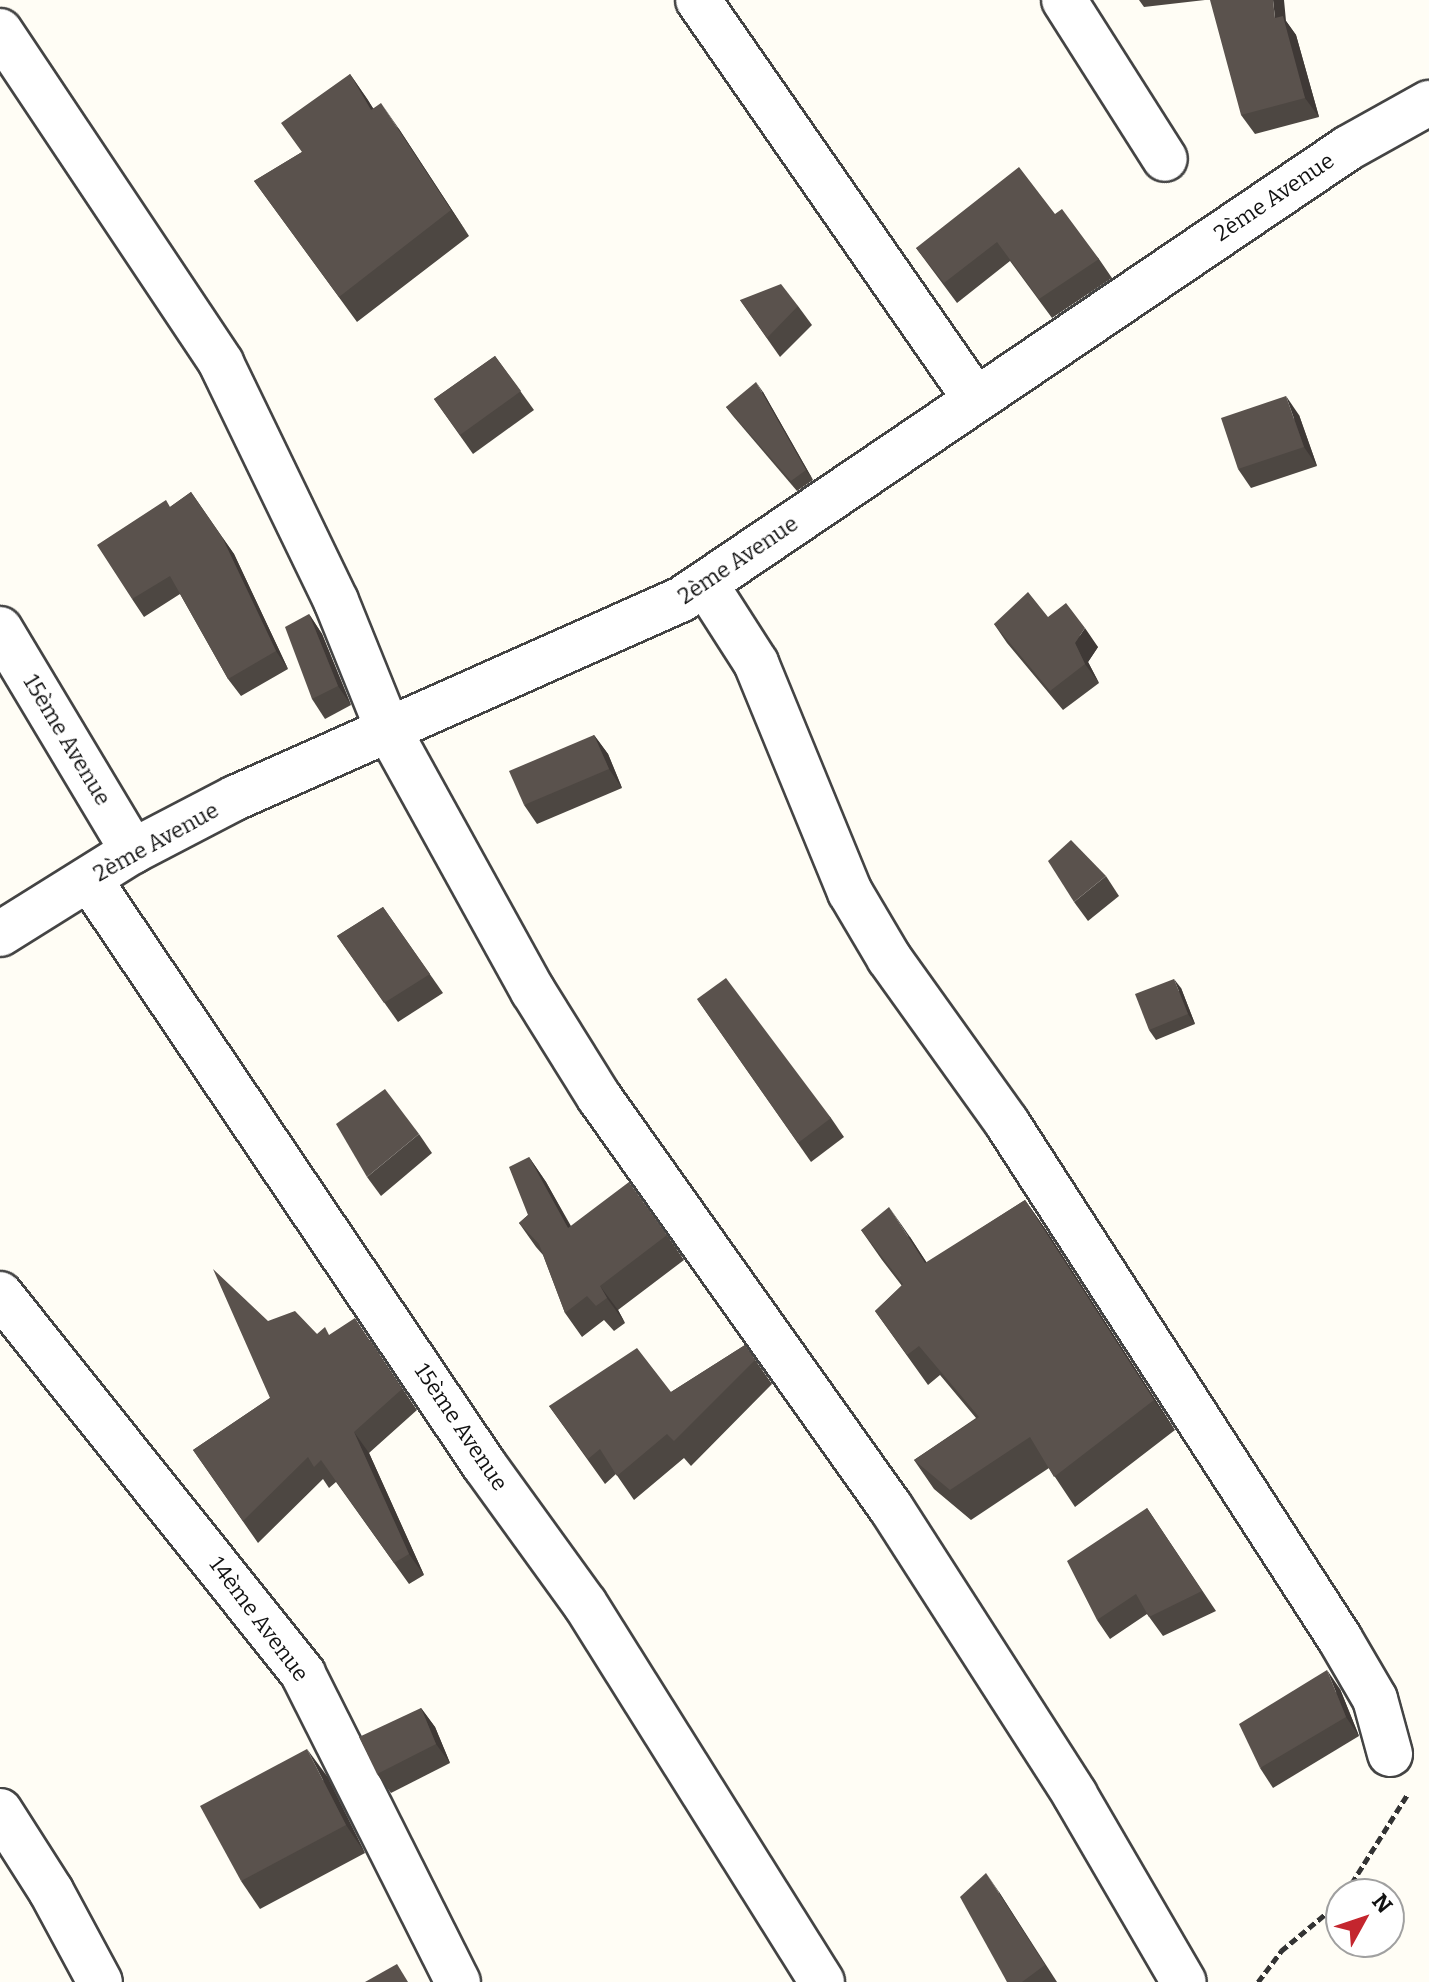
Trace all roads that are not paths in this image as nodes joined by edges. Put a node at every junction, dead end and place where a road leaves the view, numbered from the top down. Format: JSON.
{"nodes":[{"id":1,"x":698,"y":0,"type":"edge"},
{"id":2,"x":1064,"y":0,"type":"edge"},
{"id":3,"x":0,"y":31,"type":"edge"},
{"id":4,"x":1429,"y":103,"type":"edge"},
{"id":5,"x":1165,"y":159,"type":"dead end"},
{"id":6,"x":974,"y":397,"type":"junction"},
{"id":7,"x":706,"y":585,"type":"junction"},
{"id":8,"x":0,"y":629,"type":"edge"},
{"id":9,"x":387,"y":727,"type":"junction"},
{"id":10,"x":133,"y":851,"type":"junction"},
{"id":11,"x":89,"y":879,"type":"junction"},
{"id":12,"x":0,"y":934,"type":"edge"},
{"id":13,"x":0,"y":1294,"type":"edge"},
{"id":14,"x":1390,"y":1754,"type":"road end"},
{"id":15,"x":0,"y":1811,"type":"edge"},
{"id":16,"x":100,"y":1982,"type":"edge"},
{"id":17,"x":458,"y":1982,"type":"edge"},
{"id":18,"x":822,"y":1982,"type":"edge"},
{"id":19,"x":1184,"y":1982,"type":"edge"}],
"edges":[{"from":1,"to":6,"type":"street"},
{"from":2,"to":5,"type":"street"},
{"from":3,"to":9,"type":"street"},
{"from":4,"to":6,"type":"street","name":"2ème Avenue"},
{"from":6,"to":7,"type":"street","name":"2ème Avenue"},
{"from":7,"to":9,"type":"street","name":"2ème Avenue"},
{"from":7,"to":14,"type":"street"},
{"from":8,"to":10,"type":"street","name":"15ème Avenue"},
{"from":9,"to":10,"type":"street","name":"2ème Avenue"},
{"from":9,"to":19,"type":"street"},
{"from":10,"to":11,"type":"street","name":"2ème Avenue"},
{"from":11,"to":12,"type":"street","name":"2ème Avenue"},
{"from":11,"to":18,"type":"street","name":"15ème Avenue"},
{"from":13,"to":17,"type":"street","name":"14ème Avenue"},
{"from":15,"to":16,"type":"street"}]}
